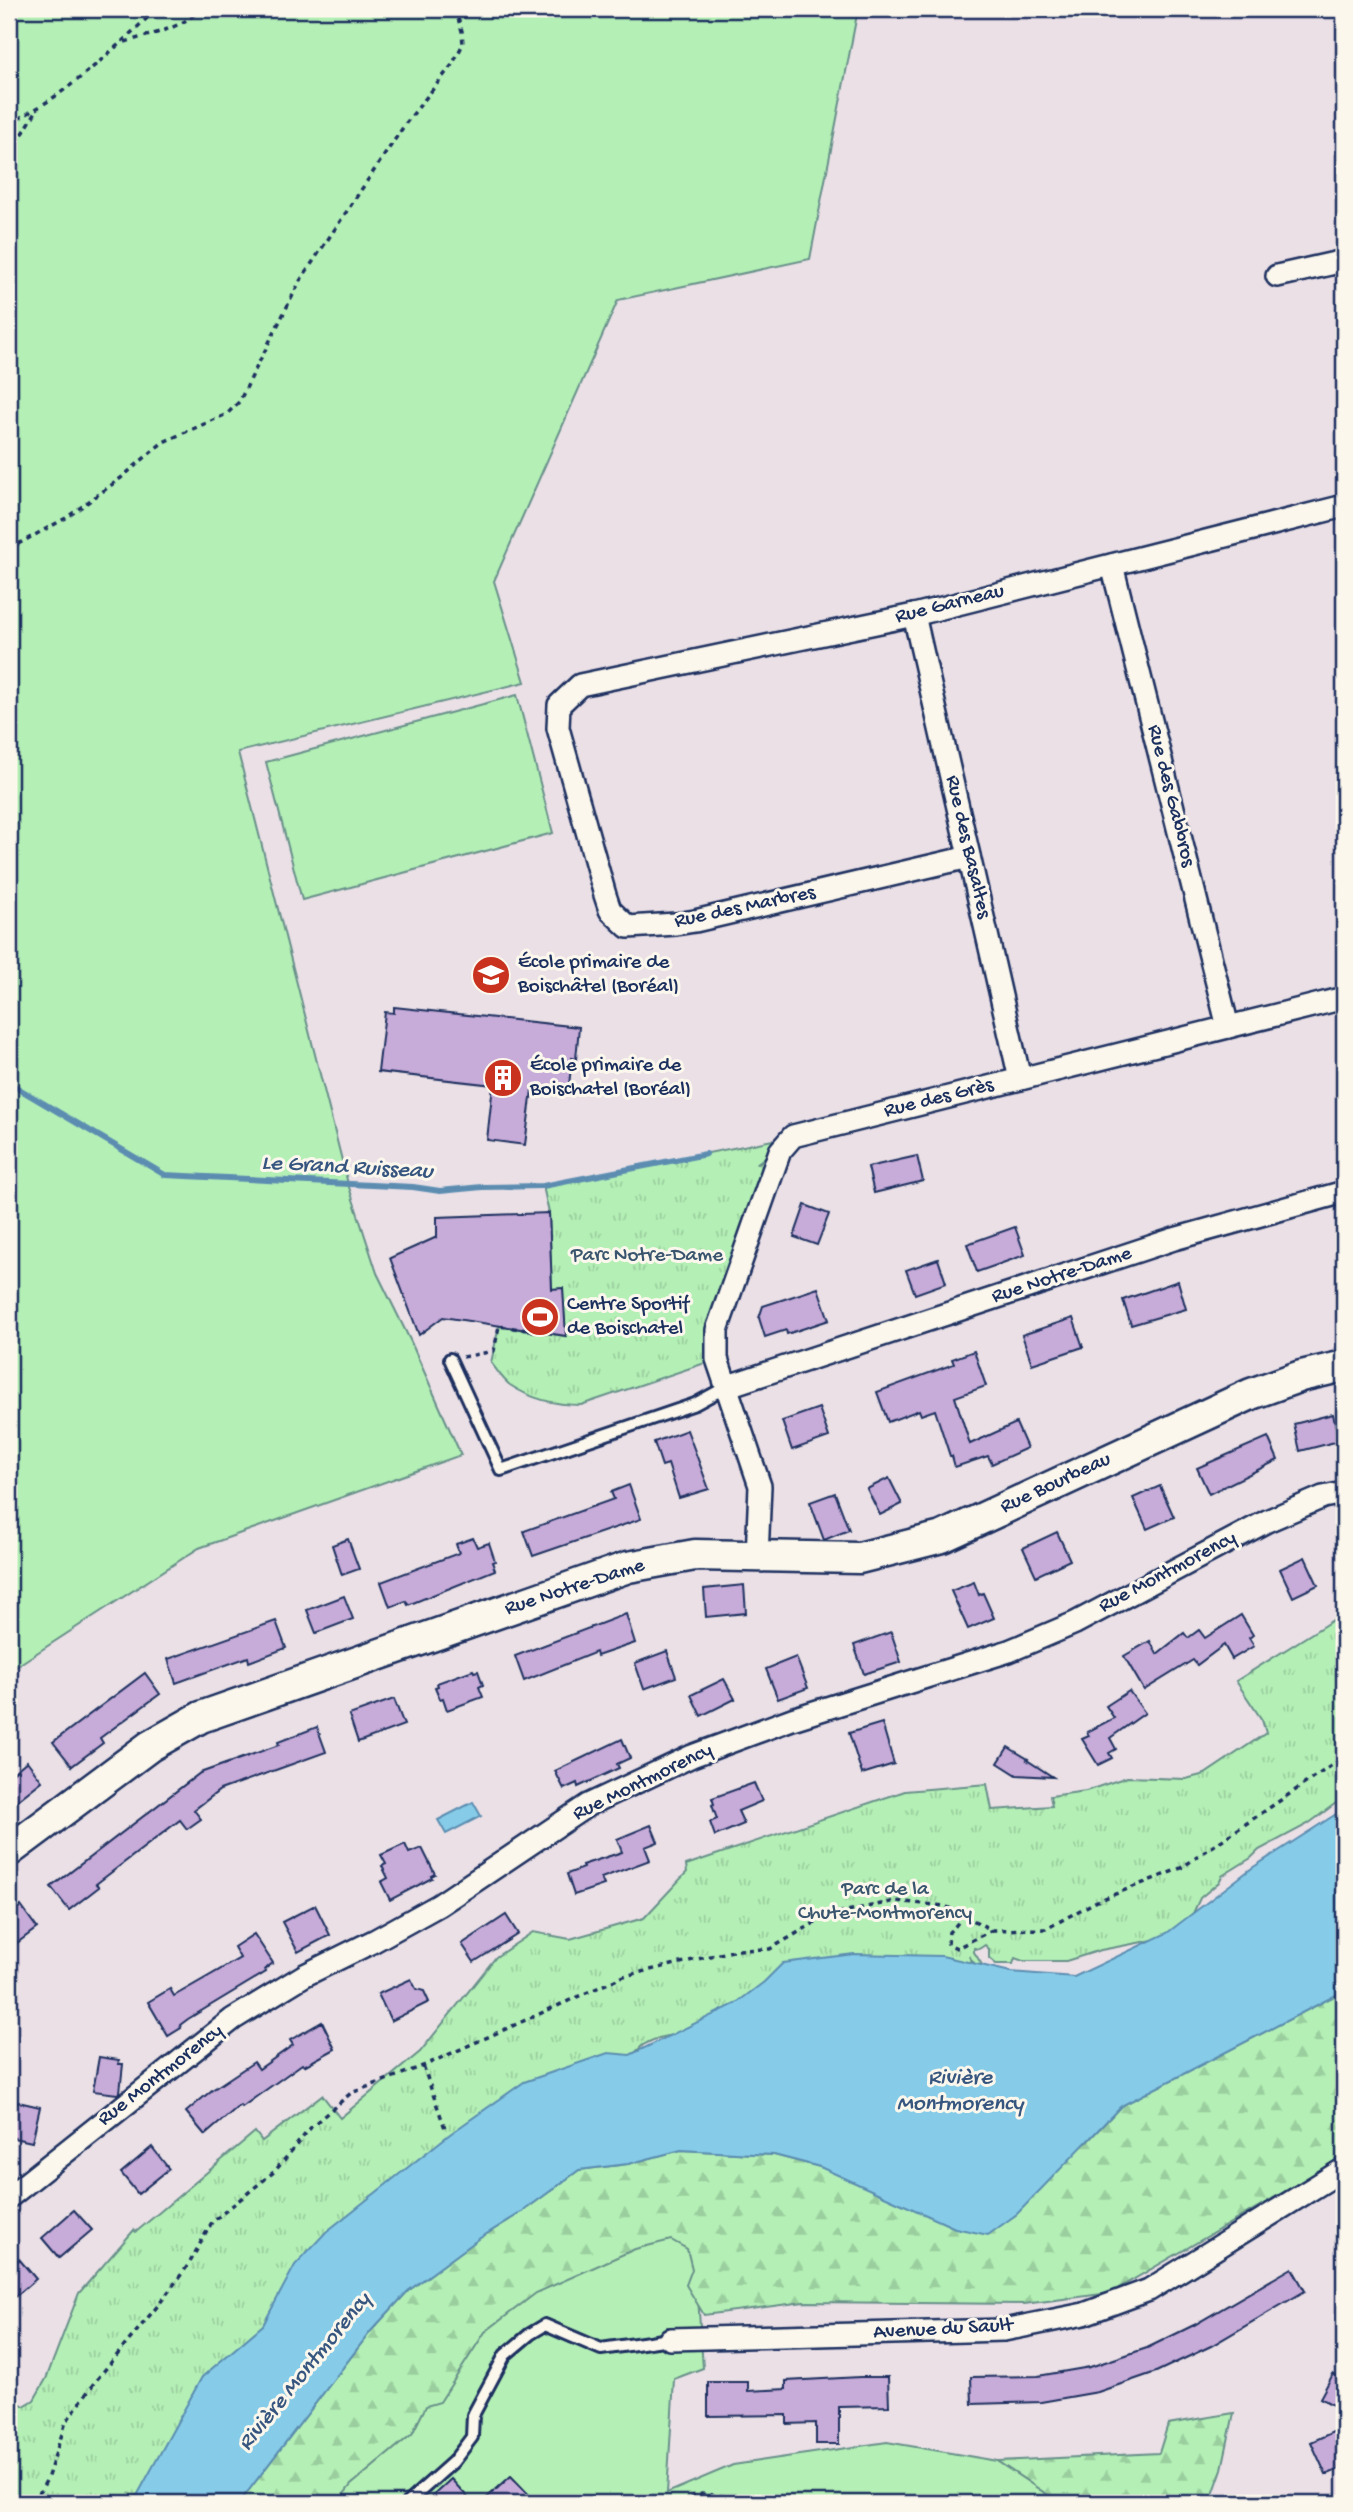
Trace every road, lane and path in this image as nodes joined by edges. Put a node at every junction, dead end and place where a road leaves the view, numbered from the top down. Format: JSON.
{"nodes":[{"id":1,"x":157,"y":9,"type":"edge"},
{"id":2,"x":201,"y":9,"type":"edge"},
{"id":3,"x":455,"y":9,"type":"edge"},
{"id":4,"x":123,"y":43,"type":"junction"},
{"id":5,"x":38,"y":108,"type":"junction"},
{"id":6,"x":9,"y":122,"type":"edge"},
{"id":7,"x":9,"y":149,"type":"edge"},
{"id":8,"x":1344,"y":261,"type":"edge"},
{"id":9,"x":1277,"y":276,"type":"dead end"},
{"id":10,"x":1343,"y":513,"type":"edge"},
{"id":11,"x":9,"y":549,"type":"edge"},
{"id":12,"x":1112,"y":565,"type":"junction"},
{"id":13,"x":914,"y":615,"type":"junction"},
{"id":14,"x":559,"y":705,"type":"joint"},
{"id":15,"x":969,"y":857,"type":"junction"},
{"id":16,"x":1344,"y":998,"type":"edge"},
{"id":17,"x":1228,"y":1027,"type":"junction"},
{"id":18,"x":1020,"y":1079,"type":"junction"},
{"id":19,"x":1344,"y":1192,"type":"edge"},
{"id":20,"x":534,"y":1331,"type":"dead end"},
{"id":21,"x":450,"y":1359,"type":"joint"},
{"id":22,"x":1344,"y":1366,"type":"edge"},
{"id":23,"x":728,"y":1386,"type":"junction"},
{"id":24,"x":1344,"y":1493,"type":"edge"},
{"id":25,"x":757,"y":1557,"type":"junction"},
{"id":26,"x":1344,"y":1756,"type":"edge"},
{"id":27,"x":9,"y":1851,"type":"edge"},
{"id":28,"x":960,"y":1913,"type":"junction"},
{"id":29,"x":992,"y":1930,"type":"junction"},
{"id":30,"x":423,"y":2066,"type":"junction"},
{"id":31,"x":445,"y":2128,"type":"dead end"},
{"id":32,"x":1344,"y":2169,"type":"edge"},
{"id":33,"x":9,"y":2197,"type":"edge"},
{"id":34,"x":670,"y":2339,"type":"joint"},
{"id":35,"x":33,"y":2503,"type":"edge"},
{"id":36,"x":407,"y":2503,"type":"edge"},
{"id":37,"x":682,"y":2503,"type":"edge"},
{"id":38,"x":802,"y":2503,"type":"edge"}],
"edges":[{"from":1,"to":4,"type":"path"},
{"from":2,"to":4,"type":"path"},
{"from":3,"to":11,"type":"path"},
{"from":4,"to":5,"type":"path"},
{"from":5,"to":6,"type":"path"},
{"from":5,"to":7,"type":"path"},
{"from":8,"to":9,"type":"street"},
{"from":10,"to":12,"type":"street","name":"Rue Garneau"},
{"from":12,"to":13,"type":"street","name":"Rue Garneau"},
{"from":12,"to":17,"type":"street","name":"Rue des Gabbros"},
{"from":13,"to":14,"type":"street","name":"Rue Garneau"},
{"from":13,"to":15,"type":"street","name":"Rue des Basaltes"},
{"from":14,"to":15,"type":"street","name":"Rue des Marbres"},
{"from":15,"to":18,"type":"street","name":"Rue des Basaltes"},
{"from":16,"to":17,"type":"street","name":"Rue des Grès"},
{"from":17,"to":18,"type":"street","name":"Rue des Grès"},
{"from":18,"to":23,"type":"street","name":"Rue des Grès"},
{"from":19,"to":23,"type":"street","name":"Rue Notre-Dame"},
{"from":20,"to":21,"type":"path"},
{"from":21,"to":23,"type":"lane"},
{"from":22,"to":25,"type":"street","name":"Rue Bourbeau"},
{"from":23,"to":25,"type":"street"},
{"from":24,"to":33,"type":"street","name":"Rue Montmorency"},
{"from":25,"to":27,"type":"street","name":"Rue Notre-Dame"},
{"from":26,"to":29,"type":"path"},
{"from":28,"to":29,"type":"path"},
{"from":28,"to":29,"type":"path"},
{"from":28,"to":30,"type":"path"},
{"from":30,"to":31,"type":"path"},
{"from":30,"to":35,"type":"path"},
{"from":32,"to":34,"type":"street","name":"Avenue du Sault"},
{"from":34,"to":36,"type":"lane"},
{"from":37,"to":38,"type":"path"}]}
